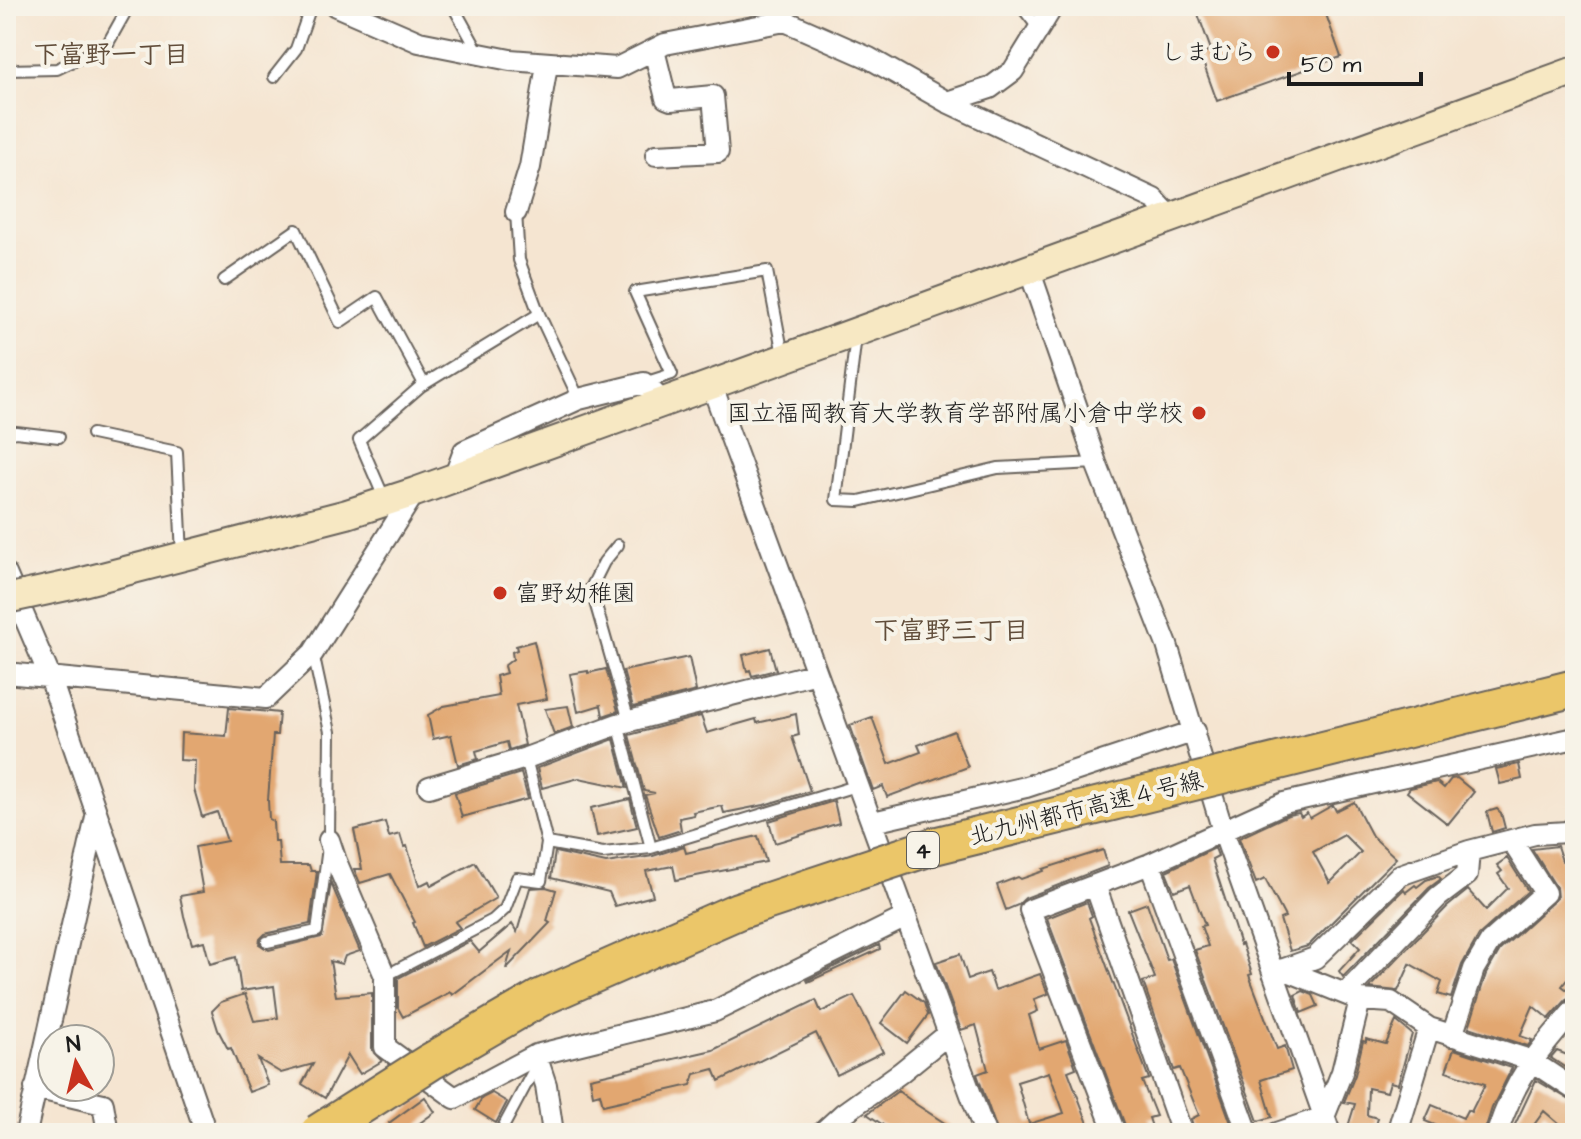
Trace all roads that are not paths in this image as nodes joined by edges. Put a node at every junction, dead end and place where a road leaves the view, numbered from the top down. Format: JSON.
{"nodes":[{"id":1,"x":132,"y":6,"type":"edge"},
{"id":2,"x":311,"y":6,"type":"edge"},
{"id":3,"x":336,"y":6,"type":"edge"},
{"id":4,"x":453,"y":6,"type":"edge"},
{"id":5,"x":1021,"y":6,"type":"edge"},
{"id":6,"x":1053,"y":6,"type":"edge"},
{"id":7,"x":1039,"y":29,"type":"junction"},
{"id":8,"x":654,"y":50,"type":"junction"},
{"id":9,"x":480,"y":54,"type":"junction"},
{"id":10,"x":547,"y":65,"type":"junction"},
{"id":11,"x":6,"y":70,"type":"edge"},
{"id":12,"x":1575,"y":71,"type":"edge"},
{"id":13,"x":274,"y":77,"type":"dead end"},
{"id":14,"x":947,"y":102,"type":"junction"},
{"id":15,"x":656,"y":155,"type":"dead end"},
{"id":16,"x":516,"y":212,"type":"joint"},
{"id":17,"x":1170,"y":216,"type":"junction"},
{"id":18,"x":1029,"y":269,"type":"junction"},
{"id":19,"x":224,"y":280,"type":"dead end"},
{"id":20,"x":539,"y":314,"type":"junction"},
{"id":21,"x":857,"y":331,"type":"junction"},
{"id":22,"x":783,"y":357,"type":"junction"},
{"id":23,"x":711,"y":383,"type":"junction"},
{"id":24,"x":424,"y":384,"type":"junction"},
{"id":25,"x":653,"y":392,"type":"junction"},
{"id":26,"x":579,"y":399,"type":"junction"},
{"id":27,"x":6,"y":434,"type":"edge"},
{"id":28,"x":92,"y":434,"type":"dead end"},
{"id":29,"x":59,"y":437,"type":"dead end"},
{"id":30,"x":1096,"y":463,"type":"junction"},
{"id":31,"x":454,"y":478,"type":"junction"},
{"id":32,"x":415,"y":492,"type":"junction"},
{"id":33,"x":386,"y":502,"type":"junction"},
{"id":34,"x":618,"y":545,"type":"dead end"},
{"id":35,"x":182,"y":556,"type":"junction"},
{"id":36,"x":6,"y":574,"type":"edge"},
{"id":37,"x":6,"y":599,"type":"edge"},
{"id":38,"x":313,"y":653,"type":"junction"},
{"id":39,"x":6,"y":673,"type":"edge"},
{"id":40,"x":817,"y":673,"type":"junction"},
{"id":41,"x":50,"y":677,"type":"junction"},
{"id":42,"x":1575,"y":688,"type":"edge"},
{"id":43,"x":1575,"y":711,"type":"edge"},
{"id":44,"x":624,"y":723,"type":"junction"},
{"id":45,"x":1195,"y":731,"type":"junction"},
{"id":46,"x":1575,"y":738,"type":"edge"},
{"id":47,"x":526,"y":758,"type":"junction"},
{"id":48,"x":859,"y":785,"type":"junction"},
{"id":49,"x":429,"y":787,"type":"dead end"},
{"id":50,"x":97,"y":813,"type":"junction"},
{"id":51,"x":873,"y":822,"type":"junction"},
{"id":52,"x":1223,"y":831,"type":"junction"},
{"id":53,"x":1572,"y":834,"type":"edge"},
{"id":54,"x":329,"y":840,"type":"junction"},
{"id":55,"x":1511,"y":840,"type":"junction"},
{"id":56,"x":547,"y":843,"type":"junction"},
{"id":57,"x":651,"y":848,"type":"junction"},
{"id":58,"x":1469,"y":851,"type":"junction"},
{"id":59,"x":1150,"y":864,"type":"junction"},
{"id":60,"x":1095,"y":885,"type":"junction"},
{"id":61,"x":906,"y":917,"type":"junction"},
{"id":62,"x":267,"y":942,"type":"dead end"},
{"id":63,"x":1278,"y":971,"type":"junction"},
{"id":64,"x":385,"y":976,"type":"junction"},
{"id":65,"x":1352,"y":997,"type":"junction"},
{"id":66,"x":1572,"y":1019,"type":"edge"},
{"id":67,"x":1429,"y":1028,"type":"junction"},
{"id":68,"x":948,"y":1034,"type":"junction"},
{"id":69,"x":1452,"y":1036,"type":"junction"},
{"id":70,"x":537,"y":1058,"type":"junction"},
{"id":71,"x":1530,"y":1060,"type":"junction"},
{"id":72,"x":35,"y":1088,"type":"junction"},
{"id":73,"x":1575,"y":1090,"type":"edge"},
{"id":74,"x":1327,"y":1125,"type":"edge"},
{"id":75,"x":26,"y":1133,"type":"edge"},
{"id":76,"x":108,"y":1133,"type":"edge"},
{"id":77,"x":206,"y":1133,"type":"edge"},
{"id":78,"x":318,"y":1133,"type":"edge"},
{"id":79,"x":357,"y":1133,"type":"edge"},
{"id":80,"x":500,"y":1133,"type":"edge"},
{"id":81,"x":553,"y":1133,"type":"edge"},
{"id":82,"x":822,"y":1133,"type":"edge"},
{"id":83,"x":985,"y":1133,"type":"edge"},
{"id":84,"x":1115,"y":1133,"type":"edge"},
{"id":85,"x":1182,"y":1133,"type":"edge"},
{"id":86,"x":1248,"y":1133,"type":"edge"},
{"id":87,"x":1277,"y":1133,"type":"edge"},
{"id":88,"x":1397,"y":1133,"type":"edge"},
{"id":89,"x":1497,"y":1133,"type":"edge"}],
"edges":[{"from":1,"to":11,"type":"lane"},
{"from":2,"to":13,"type":"lane"},
{"from":3,"to":9,"type":"street"},
{"from":4,"to":9,"type":"lane"},
{"from":5,"to":7,"type":"lane"},
{"from":6,"to":7,"type":"street"},
{"from":7,"to":14,"type":"street"},
{"from":8,"to":10,"type":"street"},
{"from":8,"to":14,"type":"street"},
{"from":8,"to":15,"type":"street"},
{"from":9,"to":10,"type":"street"},
{"from":10,"to":16,"type":"street"},
{"from":12,"to":17,"type":"street"},
{"from":14,"to":17,"type":"street"},
{"from":16,"to":20,"type":"lane"},
{"from":17,"to":18,"type":"street"},
{"from":18,"to":21,"type":"street"},
{"from":18,"to":30,"type":"street"},
{"from":19,"to":24,"type":"lane"},
{"from":20,"to":24,"type":"lane"},
{"from":20,"to":26,"type":"lane"},
{"from":21,"to":22,"type":"street"},
{"from":21,"to":30,"type":"lane"},
{"from":22,"to":23,"type":"street"},
{"from":22,"to":25,"type":"lane"},
{"from":23,"to":25,"type":"street"},
{"from":23,"to":40,"type":"street"},
{"from":24,"to":33,"type":"lane"},
{"from":25,"to":26,"type":"street"},
{"from":25,"to":31,"type":"street"},
{"from":26,"to":31,"type":"street"},
{"from":27,"to":29,"type":"lane"},
{"from":28,"to":35,"type":"lane"},
{"from":30,"to":45,"type":"street"},
{"from":31,"to":32,"type":"street"},
{"from":32,"to":33,"type":"street"},
{"from":32,"to":38,"type":"street"},
{"from":33,"to":35,"type":"street"},
{"from":34,"to":44,"type":"lane"},
{"from":35,"to":37,"type":"street","bridge":true},
{"from":36,"to":41,"type":"street"},
{"from":38,"to":41,"type":"street"},
{"from":38,"to":54,"type":"lane"},
{"from":39,"to":41,"type":"street"},
{"from":40,"to":44,"type":"street"},
{"from":40,"to":48,"type":"street"},
{"from":41,"to":50,"type":"street"},
{"from":42,"to":78,"type":"highway","name":"北九州都市高速４号線","number":"4","bridge":true},
{"from":43,"to":79,"type":"highway","name":"北九州都市高速４号線","number":"4"},
{"from":44,"to":47,"type":"street"},
{"from":44,"to":57,"type":"lane"},
{"from":45,"to":51,"type":"street"},
{"from":45,"to":52,"type":"street"},
{"from":46,"to":52,"type":"street"},
{"from":47,"to":49,"type":"street"},
{"from":47,"to":56,"type":"lane"},
{"from":48,"to":51,"type":"street"},
{"from":48,"to":57,"type":"lane"},
{"from":50,"to":72,"type":"street"},
{"from":50,"to":77,"type":"street"},
{"from":51,"to":61,"type":"street"},
{"from":52,"to":59,"type":"street"},
{"from":52,"to":63,"type":"street"},
{"from":53,"to":55,"type":"street"},
{"from":54,"to":62,"type":"lane"},
{"from":54,"to":64,"type":"street"},
{"from":55,"to":58,"type":"street"},
{"from":55,"to":69,"type":"street"},
{"from":56,"to":57,"type":"lane"},
{"from":56,"to":64,"type":"lane"},
{"from":58,"to":63,"type":"street"},
{"from":58,"to":65,"type":"street"},
{"from":59,"to":60,"type":"street"},
{"from":59,"to":86,"type":"street"},
{"from":60,"to":84,"type":"street"},
{"from":60,"to":85,"type":"street"},
{"from":61,"to":68,"type":"street"},
{"from":61,"to":70,"type":"street"},
{"from":63,"to":65,"type":"street"},
{"from":63,"to":74,"type":"street"},
{"from":64,"to":70,"type":"street"},
{"from":65,"to":67,"type":"street"},
{"from":65,"to":74,"type":"street"},
{"from":66,"to":71,"type":"street"},
{"from":67,"to":69,"type":"street"},
{"from":67,"to":88,"type":"street"},
{"from":68,"to":82,"type":"street"},
{"from":68,"to":83,"type":"street"},
{"from":69,"to":71,"type":"street"},
{"from":70,"to":80,"type":"lane"},
{"from":70,"to":81,"type":"street"},
{"from":71,"to":73,"type":"street"},
{"from":71,"to":89,"type":"street"},
{"from":72,"to":75,"type":"street"},
{"from":72,"to":76,"type":"street"},
{"from":74,"to":87,"type":"street"}]}
